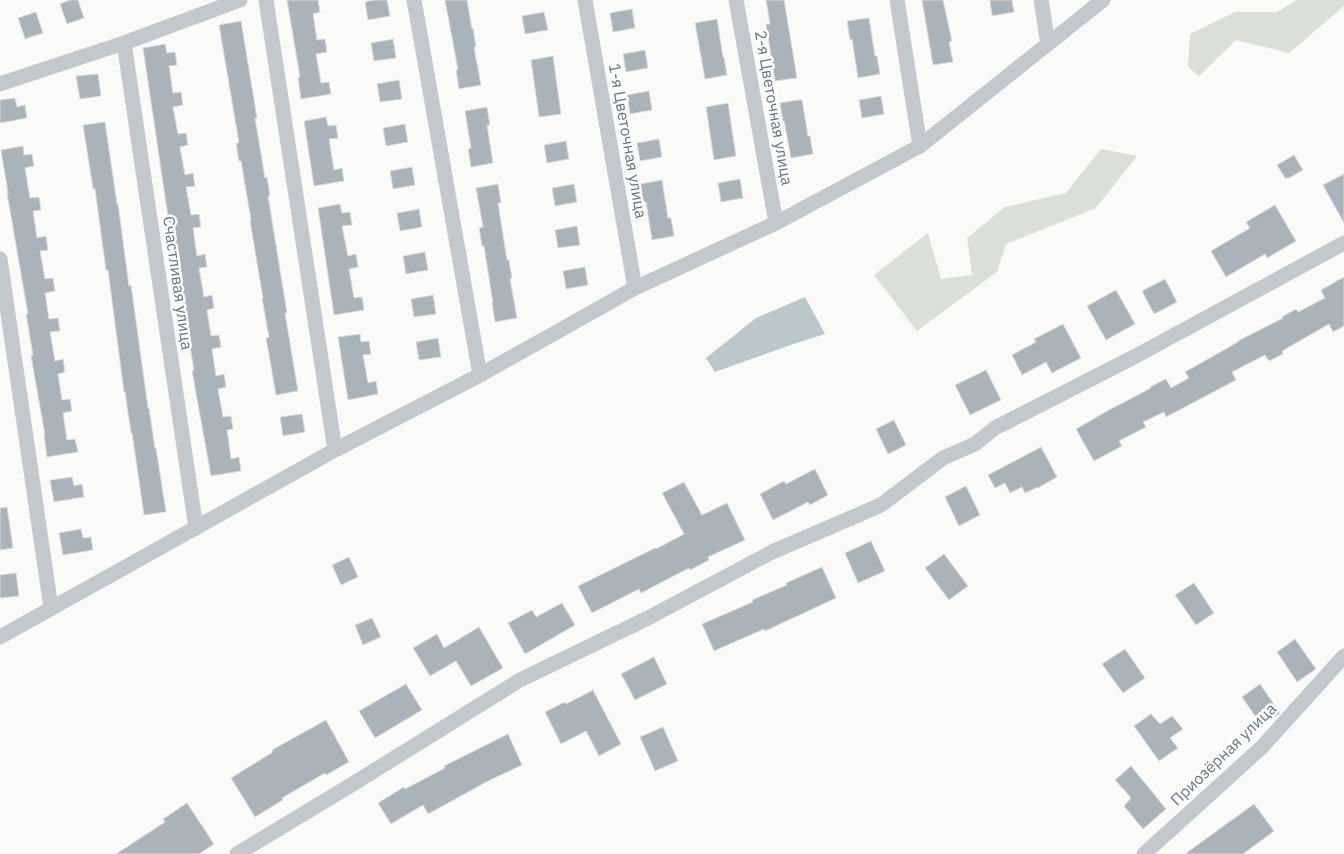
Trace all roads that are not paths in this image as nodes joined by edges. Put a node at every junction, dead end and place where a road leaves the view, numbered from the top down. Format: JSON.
{"nodes":[{"id":1,"x":240,"y":0,"type":"edge"},
{"id":2,"x":266,"y":0,"type":"edge"},
{"id":3,"x":414,"y":0,"type":"edge"},
{"id":4,"x":585,"y":0,"type":"edge"},
{"id":5,"x":736,"y":0,"type":"edge"},
{"id":6,"x":897,"y":0,"type":"edge"},
{"id":7,"x":1041,"y":0,"type":"edge"},
{"id":8,"x":1103,"y":0,"type":"edge"},
{"id":9,"x":124,"y":43,"type":"junction"},
{"id":10,"x":1048,"y":44,"type":"junction"},
{"id":11,"x":0,"y":84,"type":"edge"},
{"id":12,"x":920,"y":146,"type":"junction"},
{"id":13,"x":776,"y":223,"type":"junction"},
{"id":14,"x":1344,"y":243,"type":"edge"},
{"id":15,"x":0,"y":259,"type":"edge"},
{"id":16,"x":635,"y":288,"type":"junction"},
{"id":17,"x":480,"y":375,"type":"junction"},
{"id":18,"x":336,"y":450,"type":"junction"},
{"id":19,"x":196,"y":528,"type":"junction"},
{"id":20,"x":51,"y":608,"type":"junction"},
{"id":21,"x":0,"y":637,"type":"edge"},
{"id":22,"x":1344,"y":656,"type":"edge"},
{"id":23,"x":237,"y":854,"type":"edge"},
{"id":24,"x":1144,"y":854,"type":"edge"}],
"edges":[{"from":1,"to":9,"type":"street"},
{"from":2,"to":18,"type":"street"},
{"from":3,"to":17,"type":"street"},
{"from":4,"to":16,"type":"street","name":"1-я Цветочная улица"},
{"from":5,"to":13,"type":"street","name":"2-я Цветочная улица"},
{"from":6,"to":12,"type":"street"},
{"from":7,"to":10,"type":"street"},
{"from":8,"to":10,"type":"street"},
{"from":9,"to":11,"type":"street"},
{"from":9,"to":19,"type":"street","name":"Счастливая улица"},
{"from":10,"to":12,"type":"street"},
{"from":12,"to":13,"type":"street"},
{"from":13,"to":16,"type":"street"},
{"from":14,"to":23,"type":"street"},
{"from":15,"to":20,"type":"street"},
{"from":16,"to":17,"type":"street"},
{"from":17,"to":18,"type":"street"},
{"from":18,"to":19,"type":"street"},
{"from":19,"to":20,"type":"street"},
{"from":20,"to":21,"type":"street"},
{"from":22,"to":24,"type":"street","name":"Приозёрная улица"}]}
